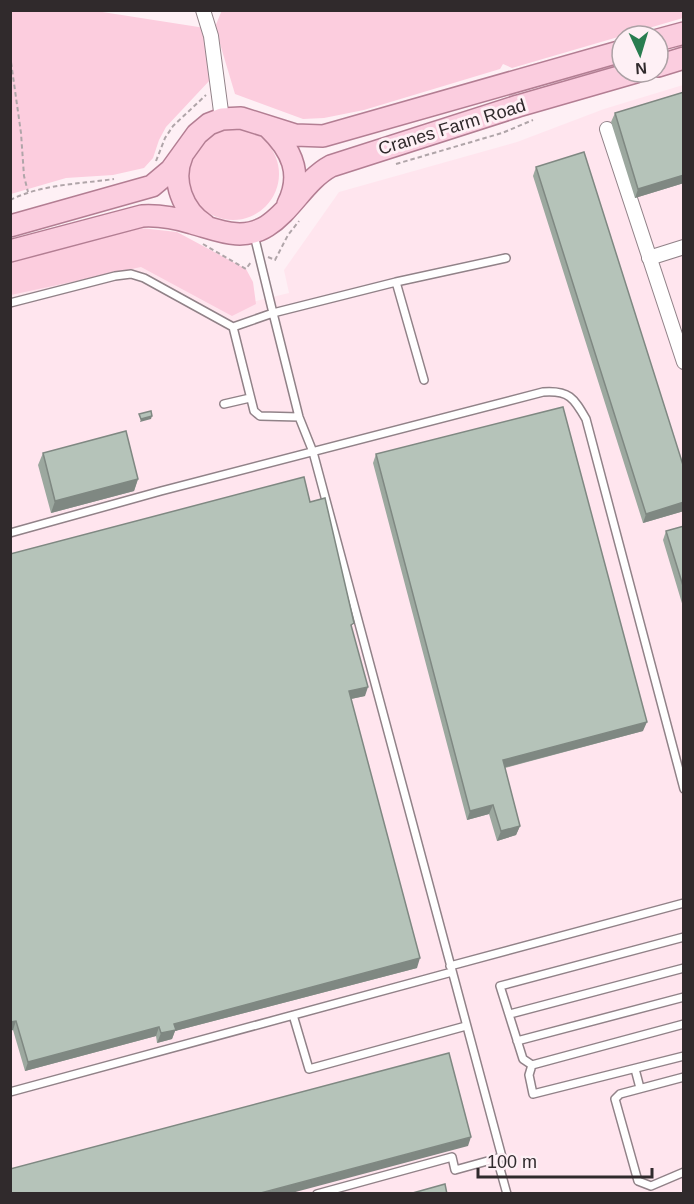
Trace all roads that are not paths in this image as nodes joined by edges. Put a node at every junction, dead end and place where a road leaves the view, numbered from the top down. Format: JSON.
{"nodes":[{"id":1,"x":203,"y":10,"type":"edge"},
{"id":2,"x":610,"y":54,"type":"edge"},
{"id":3,"x":610,"y":79,"type":"edge"},
{"id":4,"x":222,"y":119,"type":"junction"},
{"id":5,"x":268,"y":128,"type":"junction"},
{"id":6,"x":607,"y":129,"type":"dead end"},
{"id":7,"x":186,"y":147,"type":"junction"},
{"id":8,"x":293,"y":213,"type":"junction"},
{"id":9,"x":10,"y":226,"type":"edge"},
{"id":10,"x":206,"y":236,"type":"junction"},
{"id":11,"x":256,"y":242,"type":"junction"},
{"id":12,"x":684,"y":247,"type":"edge"},
{"id":13,"x":10,"y":251,"type":"edge"},
{"id":14,"x":506,"y":258,"type":"dead end"},
{"id":15,"x":649,"y":258,"type":"junction"},
{"id":16,"x":396,"y":282,"type":"junction"},
{"id":17,"x":10,"y":303,"type":"edge"},
{"id":18,"x":273,"y":313,"type":"junction"},
{"id":19,"x":233,"y":327,"type":"junction"},
{"id":20,"x":684,"y":362,"type":"edge"},
{"id":21,"x":423,"y":380,"type":"dead end"},
{"id":22,"x":250,"y":398,"type":"junction"},
{"id":23,"x":224,"y":404,"type":"dead end"},
{"id":24,"x":299,"y":417,"type":"junction"},
{"id":25,"x":313,"y":452,"type":"junction"},
{"id":26,"x":10,"y":533,"type":"edge"},
{"id":27,"x":684,"y":789,"type":"edge"},
{"id":28,"x":684,"y":903,"type":"edge"},
{"id":29,"x":684,"y":937,"type":"edge"},
{"id":30,"x":684,"y":968,"type":"edge"},
{"id":31,"x":451,"y":969,"type":"junction"},
{"id":32,"x":684,"y":997,"type":"edge"},
{"id":33,"x":510,"y":1014,"type":"junction"},
{"id":34,"x":293,"y":1015,"type":"junction"},
{"id":35,"x":684,"y":1024,"type":"edge"},
{"id":36,"x":466,"y":1026,"type":"junction"},
{"id":37,"x":517,"y":1041,"type":"junction"},
{"id":38,"x":684,"y":1056,"type":"edge"},
{"id":39,"x":532,"y":1065,"type":"junction"},
{"id":40,"x":635,"y":1069,"type":"junction"},
{"id":41,"x":684,"y":1077,"type":"edge"},
{"id":42,"x":640,"y":1088,"type":"junction"},
{"id":43,"x":10,"y":1092,"type":"edge"},
{"id":44,"x":497,"y":1158,"type":"junction"},
{"id":45,"x":684,"y":1172,"type":"edge"},
{"id":46,"x":318,"y":1194,"type":"edge"},
{"id":47,"x":507,"y":1194,"type":"edge"}],
"edges":[{"from":1,"to":4,"type":"street"},
{"from":2,"to":5,"type":"main road","name":"Cranes Farm Road"},
{"from":3,"to":8,"type":"main road","name":"Cranes Farm Road"},
{"from":4,"to":5,"type":"main road","name":"Cranes Farm Road"},
{"from":4,"to":7,"type":"main road"},
{"from":5,"to":8,"type":"main road","name":"Cranes Farm Road"},
{"from":6,"to":15,"type":"street"},
{"from":7,"to":9,"type":"main road"},
{"from":7,"to":10,"type":"main road"},
{"from":8,"to":11,"type":"main road","name":"Cranes Farm Road"},
{"from":10,"to":11,"type":"main road"},
{"from":10,"to":13,"type":"main road"},
{"from":11,"to":18,"type":"lane"},
{"from":12,"to":15,"type":"street"},
{"from":14,"to":16,"type":"lane"},
{"from":15,"to":20,"type":"street"},
{"from":16,"to":18,"type":"lane"},
{"from":16,"to":21,"type":"lane"},
{"from":17,"to":19,"type":"lane"},
{"from":18,"to":19,"type":"lane"},
{"from":18,"to":24,"type":"lane"},
{"from":19,"to":22,"type":"lane"},
{"from":22,"to":23,"type":"lane"},
{"from":22,"to":24,"type":"lane"},
{"from":24,"to":25,"type":"lane"},
{"from":25,"to":26,"type":"lane"},
{"from":25,"to":27,"type":"lane"},
{"from":25,"to":31,"type":"lane"},
{"from":28,"to":31,"type":"lane"},
{"from":29,"to":33,"type":"lane"},
{"from":30,"to":33,"type":"lane"},
{"from":31,"to":34,"type":"lane"},
{"from":31,"to":36,"type":"lane"},
{"from":32,"to":37,"type":"lane"},
{"from":33,"to":37,"type":"lane"},
{"from":34,"to":36,"type":"lane"},
{"from":34,"to":43,"type":"lane"},
{"from":35,"to":39,"type":"lane"},
{"from":36,"to":44,"type":"lane"},
{"from":37,"to":39,"type":"lane"},
{"from":38,"to":40,"type":"lane"},
{"from":39,"to":40,"type":"lane"},
{"from":40,"to":42,"type":"lane"},
{"from":41,"to":42,"type":"lane"},
{"from":42,"to":45,"type":"lane"},
{"from":44,"to":46,"type":"lane"},
{"from":44,"to":47,"type":"lane"}]}
